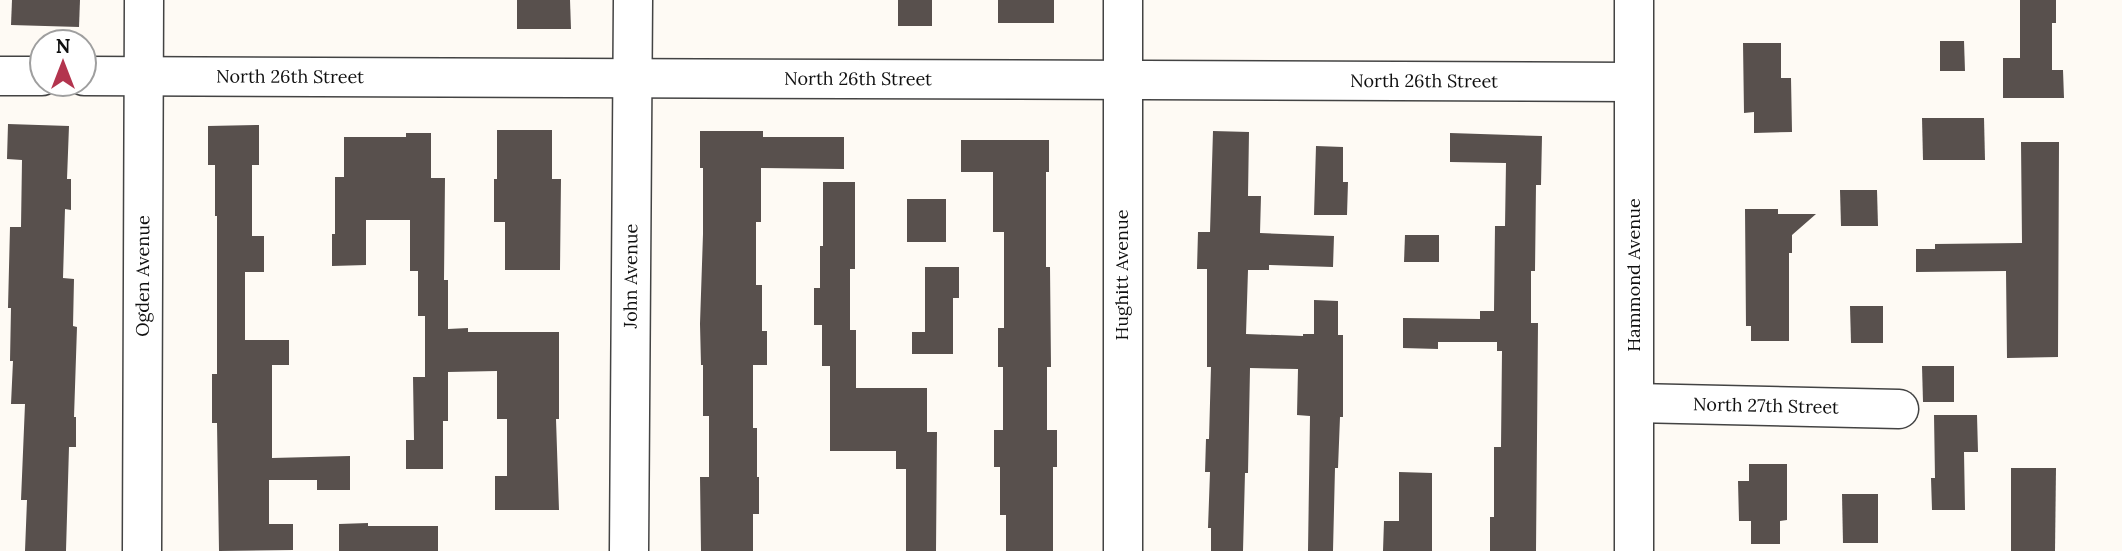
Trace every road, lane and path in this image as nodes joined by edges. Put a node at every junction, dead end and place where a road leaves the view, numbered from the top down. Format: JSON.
{"nodes":[{"id":1,"x":144,"y":0,"type":"edge"},
{"id":2,"x":633,"y":0,"type":"edge"},
{"id":3,"x":1123,"y":0,"type":"edge"},
{"id":4,"x":1634,"y":0,"type":"edge"},
{"id":5,"x":0,"y":76,"type":"edge"},
{"id":6,"x":28,"y":76,"type":"edge"},
{"id":7,"x":98,"y":76,"type":"edge"},
{"id":8,"x":143,"y":77,"type":"junction"},
{"id":9,"x":633,"y":79,"type":"junction"},
{"id":10,"x":1122,"y":80,"type":"junction"},
{"id":11,"x":1633,"y":82,"type":"junction"},
{"id":12,"x":1635,"y":403,"type":"junction"},
{"id":13,"x":1899,"y":409,"type":"dead end"},
{"id":14,"x":142,"y":551,"type":"edge"},
{"id":15,"x":629,"y":551,"type":"edge"},
{"id":16,"x":1123,"y":551,"type":"edge"},
{"id":17,"x":1634,"y":551,"type":"edge"}],
"edges":[{"from":1,"to":8,"type":"street","name":"Ogden Avenue"},
{"from":2,"to":9,"type":"street","name":"John Avenue"},
{"from":3,"to":10,"type":"street","name":"Hughitt Avenue"},
{"from":4,"to":11,"type":"street","name":"Hammond Avenue"},
{"from":5,"to":6,"type":"street"},
{"from":7,"to":8,"type":"street","name":"North 26th Street"},
{"from":8,"to":9,"type":"street","name":"North 26th Street"},
{"from":8,"to":14,"type":"street","name":"Ogden Avenue"},
{"from":9,"to":10,"type":"street","name":"North 26th Street"},
{"from":9,"to":15,"type":"street","name":"John Avenue"},
{"from":10,"to":11,"type":"street","name":"North 26th Street"},
{"from":10,"to":16,"type":"street","name":"Hughitt Avenue"},
{"from":11,"to":12,"type":"street","name":"Hammond Avenue"},
{"from":12,"to":13,"type":"street","name":"North 27th Street"},
{"from":12,"to":17,"type":"street","name":"Hammond Avenue"}]}
